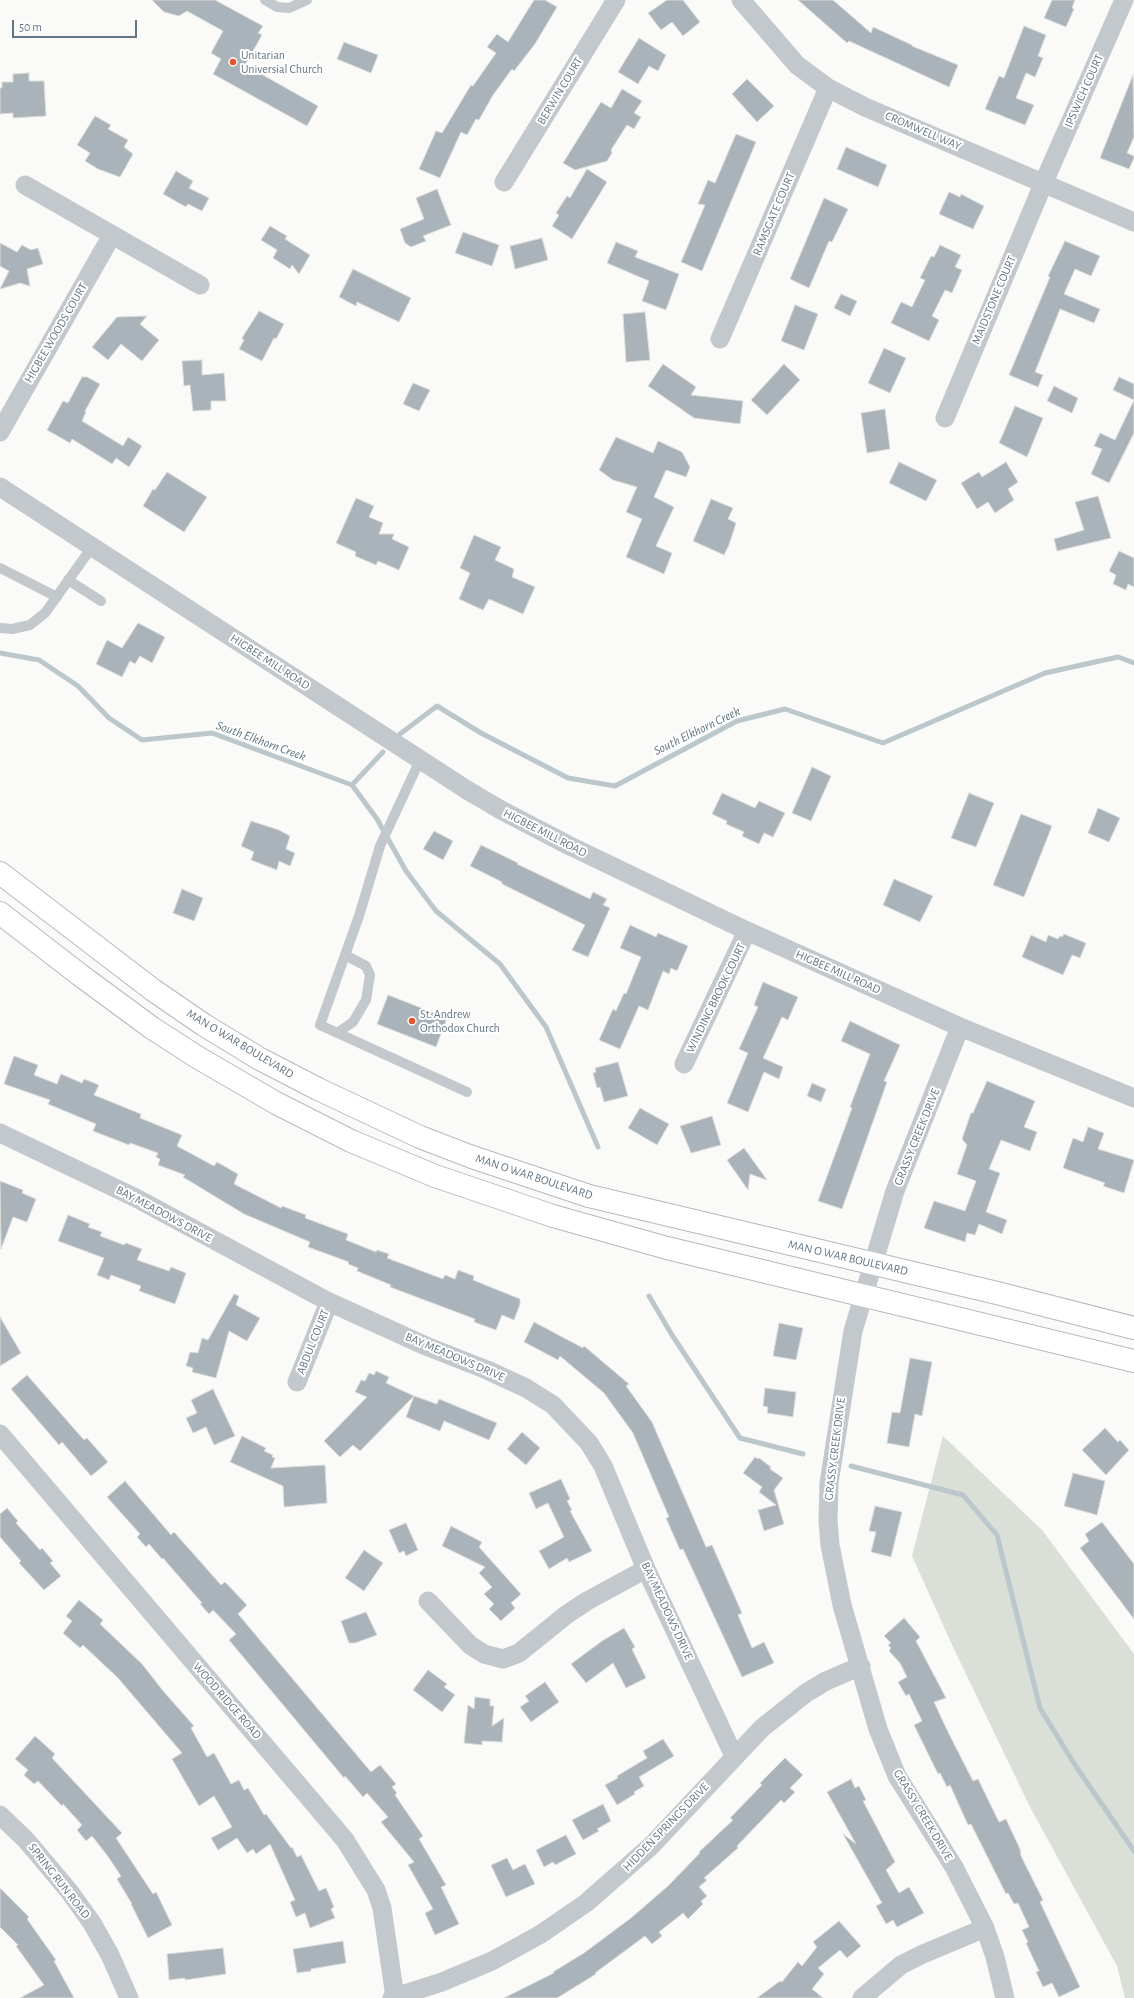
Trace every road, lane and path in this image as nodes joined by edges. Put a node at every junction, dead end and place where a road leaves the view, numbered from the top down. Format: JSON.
{"nodes":[{"id":1,"x":265,"y":0,"type":"edge"},
{"id":2,"x":307,"y":0,"type":"edge"},
{"id":3,"x":616,"y":0,"type":"edge"},
{"id":4,"x":741,"y":0,"type":"edge"},
{"id":5,"x":1124,"y":0,"type":"edge"},
{"id":6,"x":828,"y":88,"type":"junction"},
{"id":7,"x":504,"y":182,"type":"dead end"},
{"id":8,"x":1044,"y":182,"type":"junction"},
{"id":9,"x":25,"y":185,"type":"dead end"},
{"id":10,"x":1134,"y":222,"type":"edge"},
{"id":11,"x":112,"y":235,"type":"junction"},
{"id":12,"x":200,"y":285,"type":"dead end"},
{"id":13,"x":720,"y":339,"type":"dead end"},
{"id":14,"x":945,"y":418,"type":"dead end"},
{"id":15,"x":0,"y":432,"type":"edge"},
{"id":16,"x":0,"y":487,"type":"edge"},
{"id":17,"x":92,"y":547,"type":"junction"},
{"id":18,"x":0,"y":568,"type":"edge"},
{"id":19,"x":68,"y":580,"type":"junction"},
{"id":20,"x":57,"y":597,"type":"junction"},
{"id":21,"x":101,"y":601,"type":"dead end"},
{"id":22,"x":0,"y":628,"type":"edge"},
{"id":23,"x":420,"y":760,"type":"junction"},
{"id":24,"x":0,"y":874,"type":"edge"},
{"id":25,"x":0,"y":913,"type":"edge"},
{"id":26,"x":747,"y":931,"type":"junction"},
{"id":27,"x":345,"y":955,"type":"junction"},
{"id":28,"x":960,"y":1027,"type":"junction"},
{"id":29,"x":337,"y":1033,"type":"junction"},
{"id":30,"x":684,"y":1064,"type":"dead end"},
{"id":31,"x":467,"y":1092,"type":"dead end"},
{"id":32,"x":1134,"y":1098,"type":"edge"},
{"id":33,"x":0,"y":1133,"type":"edge"},
{"id":34,"x":872,"y":1264,"type":"junction"},
{"id":35,"x":864,"y":1296,"type":"junction"},
{"id":36,"x":329,"y":1302,"type":"junction"},
{"id":37,"x":1134,"y":1328,"type":"edge"},
{"id":38,"x":1134,"y":1361,"type":"edge"},
{"id":39,"x":297,"y":1382,"type":"dead end"},
{"id":40,"x":0,"y":1434,"type":"edge"},
{"id":41,"x":646,"y":1568,"type":"junction"},
{"id":42,"x":428,"y":1601,"type":"dead end"},
{"id":43,"x":861,"y":1666,"type":"junction"},
{"id":44,"x":734,"y":1756,"type":"junction"},
{"id":45,"x":0,"y":1815,"type":"edge"},
{"id":46,"x":985,"y":1928,"type":"junction"},
{"id":47,"x":129,"y":1998,"type":"edge"},
{"id":48,"x":393,"y":1998,"type":"edge"},
{"id":49,"x":862,"y":1998,"type":"edge"},
{"id":50,"x":1005,"y":1998,"type":"edge"}],
"edges":[{"from":1,"to":2,"type":"lane"},
{"from":3,"to":7,"type":"street","name":"BERWIN COURT"},
{"from":4,"to":6,"type":"street","name":"CROMWELL WAY"},
{"from":5,"to":8,"type":"street","name":"IPSWICH COURT"},
{"from":6,"to":8,"type":"street","name":"CROMWELL WAY"},
{"from":6,"to":13,"type":"street","name":"RAMSGATE COURT"},
{"from":8,"to":10,"type":"street","name":"CROMWELL WAY"},
{"from":8,"to":14,"type":"street","name":"MAIDSTONE COURT"},
{"from":9,"to":11,"type":"street"},
{"from":11,"to":12,"type":"street"},
{"from":11,"to":15,"type":"street","name":"HIGBEE WOODS COURT"},
{"from":16,"to":17,"type":"street","name":"HIGBEE MILL ROAD"},
{"from":17,"to":19,"type":"lane"},
{"from":17,"to":23,"type":"street","name":"HIGBEE MILL ROAD"},
{"from":18,"to":20,"type":"lane"},
{"from":19,"to":20,"type":"lane"},
{"from":19,"to":21,"type":"lane"},
{"from":20,"to":22,"type":"lane"},
{"from":23,"to":26,"type":"street","name":"HIGBEE MILL ROAD"},
{"from":23,"to":27,"type":"lane"},
{"from":24,"to":34,"type":"main road","name":"MAN O WAR BOULEVARD"},
{"from":25,"to":35,"type":"main road"},
{"from":26,"to":28,"type":"street","name":"HIGBEE MILL ROAD"},
{"from":26,"to":30,"type":"street","name":"WINDING BROOK COURT"},
{"from":27,"to":29,"type":"lane"},
{"from":27,"to":29,"type":"lane"},
{"from":28,"to":32,"type":"street","name":"HIGBEE MILL ROAD"},
{"from":28,"to":34,"type":"street","name":"GRASSY CREEK DRIVE"},
{"from":29,"to":31,"type":"lane"},
{"from":33,"to":36,"type":"street","name":"BAY MEADOWS DRIVE"},
{"from":34,"to":35,"type":"street","name":"GRASSY CREEK DRIVE"},
{"from":34,"to":37,"type":"main road","name":"MAN O WAR BOULEVARD"},
{"from":35,"to":38,"type":"main road"},
{"from":35,"to":43,"type":"street","name":"GRASSY CREEK DRIVE"},
{"from":36,"to":39,"type":"street","name":"ABDUL COURT"},
{"from":36,"to":41,"type":"street","name":"BAY MEADOWS DRIVE"},
{"from":40,"to":48,"type":"street","name":"WOOD RIDGE ROAD"},
{"from":41,"to":42,"type":"street"},
{"from":41,"to":44,"type":"street","name":"BAY MEADOWS DRIVE"},
{"from":43,"to":44,"type":"street","name":"HIDDEN SPRINGS DRIVE"},
{"from":43,"to":46,"type":"street","name":"GRASSY CREEK DRIVE"},
{"from":44,"to":48,"type":"street","name":"HIDDEN SPRINGS DRIVE"},
{"from":45,"to":47,"type":"street","name":"SPRING RUN ROAD"},
{"from":46,"to":49,"type":"street"},
{"from":46,"to":50,"type":"street","name":"GRASSY CREEK DRIVE"}]}
